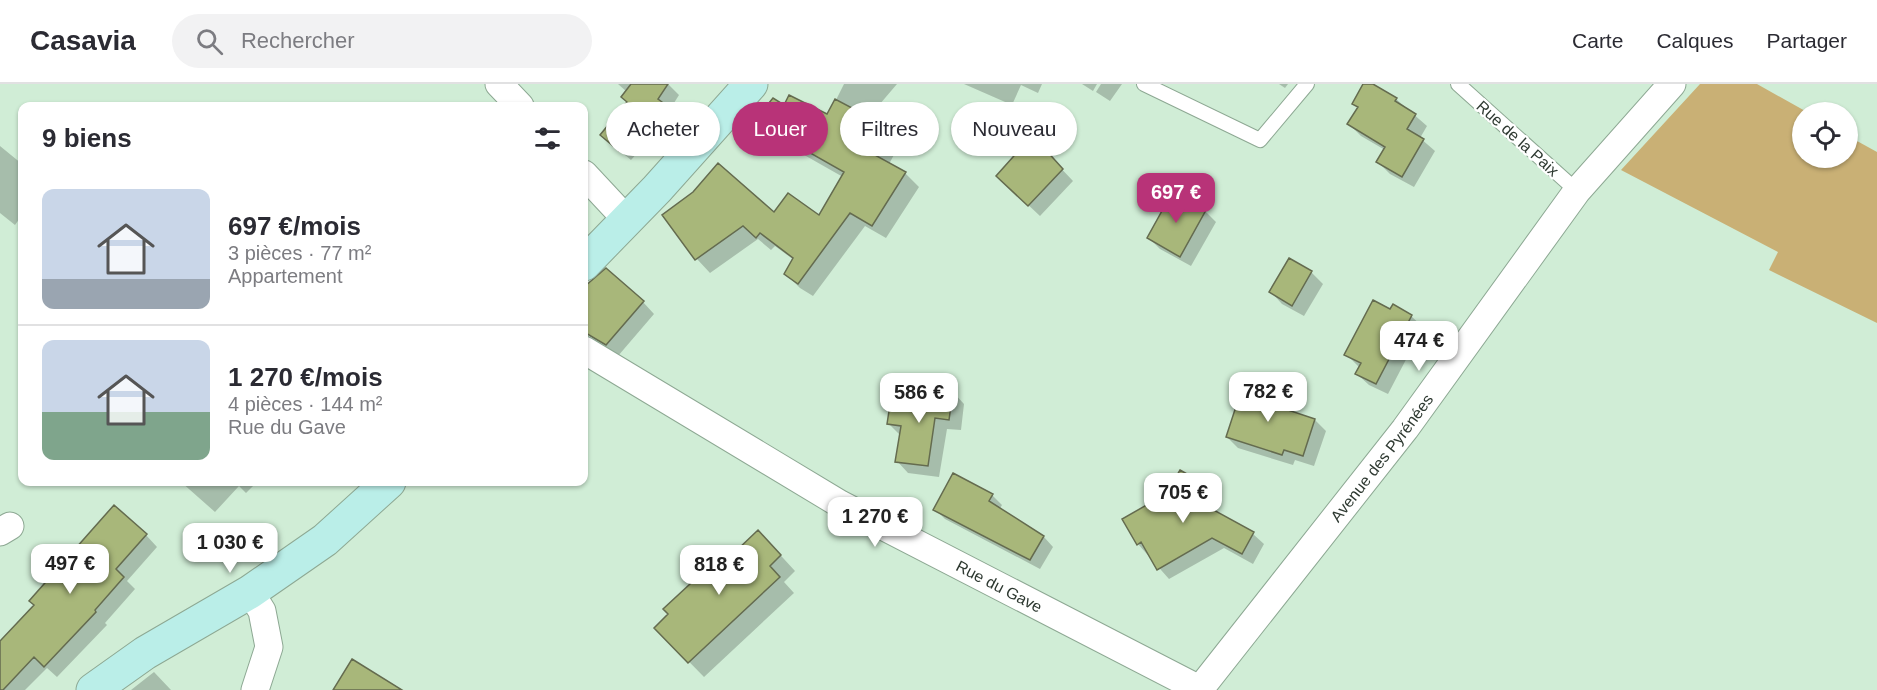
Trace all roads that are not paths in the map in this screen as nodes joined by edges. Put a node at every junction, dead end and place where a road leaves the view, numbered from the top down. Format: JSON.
{"nodes":[{"id":1,"x":499,"y":84,"type":"edge"},
{"id":2,"x":751,"y":84,"type":"edge"},
{"id":3,"x":1144,"y":84,"type":"edge"},
{"id":4,"x":1307,"y":84,"type":"edge"},
{"id":5,"x":1458,"y":84,"type":"edge"},
{"id":6,"x":1672,"y":84,"type":"edge"},
{"id":7,"x":516,"y":102,"type":"edge"},
{"id":8,"x":588,"y":178,"type":"edge"},
{"id":9,"x":1577,"y":191,"type":"junction"},
{"id":10,"x":626,"y":219,"type":"junction"},
{"id":11,"x":588,"y":260,"type":"edge"},
{"id":12,"x":588,"y":352,"type":"edge"},
{"id":13,"x":385,"y":486,"type":"edge"},
{"id":14,"x":250,"y":592,"type":"junction"},
{"id":15,"x":93,"y":690,"type":"edge"},
{"id":16,"x":255,"y":690,"type":"edge"},
{"id":17,"x":1200,"y":690,"type":"edge"}],
"edges":[{"from":1,"to":7,"type":"street"},
{"from":2,"to":10,"type":"main road"},
{"from":3,"to":4,"type":"lane"},
{"from":5,"to":9,"type":"lane","name":"Rue de la Paix"},
{"from":6,"to":9,"type":"street","name":"Avenue des Pyrénées"},
{"from":8,"to":10,"type":"street"},
{"from":9,"to":17,"type":"street","name":"Avenue des Pyrénées"},
{"from":10,"to":11,"type":"main road"},
{"from":12,"to":17,"type":"street","name":"Rue du Gave"},
{"from":13,"to":14,"type":"main road"},
{"from":14,"to":15,"type":"main road"},
{"from":14,"to":16,"type":"street"}]}
